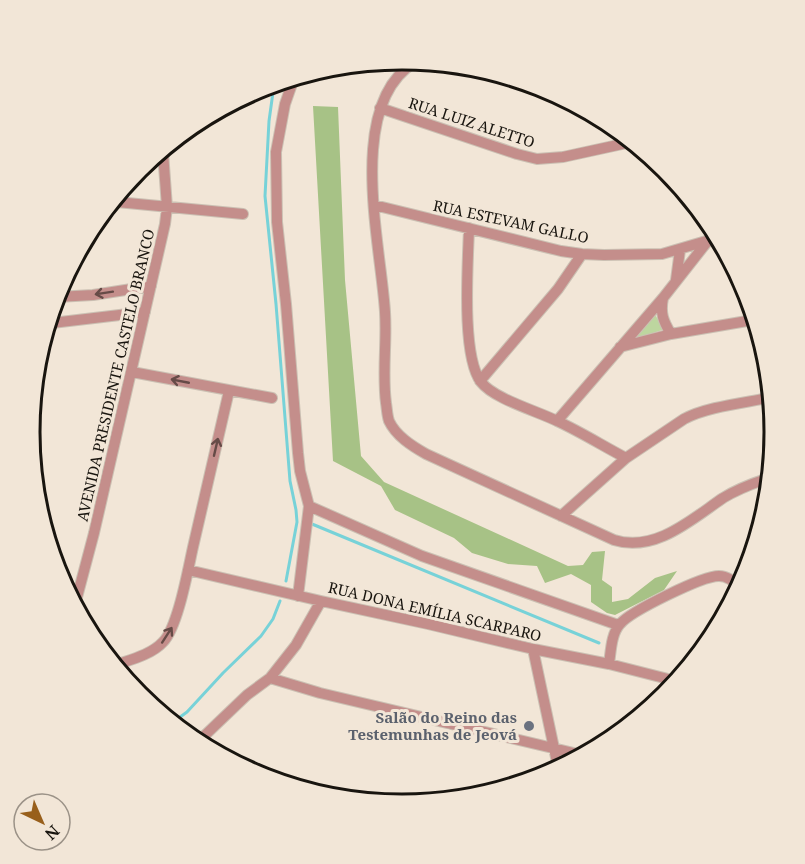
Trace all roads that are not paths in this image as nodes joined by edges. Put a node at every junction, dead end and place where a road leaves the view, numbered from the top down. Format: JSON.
{"nodes":[{"id":1,"x":403,"y":70,"type":"edge"},
{"id":2,"x":291,"y":88,"type":"edge"},
{"id":3,"x":380,"y":108,"type":"junction"},
{"id":4,"x":622,"y":144,"type":"edge"},
{"id":5,"x":164,"y":160,"type":"edge"},
{"id":6,"x":122,"y":203,"type":"edge"},
{"id":7,"x":374,"y":205,"type":"junction"},
{"id":8,"x":167,"y":207,"type":"junction"},
{"id":9,"x":243,"y":214,"type":"dead end"},
{"id":10,"x":469,"y":228,"type":"junction"},
{"id":11,"x":710,"y":240,"type":"edge"},
{"id":12,"x":709,"y":241,"type":"edge"},
{"id":13,"x":680,"y":250,"type":"junction"},
{"id":14,"x":582,"y":254,"type":"junction"},
{"id":15,"x":675,"y":281,"type":"junction"},
{"id":16,"x":151,"y":286,"type":"junction"},
{"id":17,"x":67,"y":296,"type":"edge"},
{"id":18,"x":663,"y":298,"type":"junction"},
{"id":19,"x":145,"y":312,"type":"junction"},
{"id":20,"x":747,"y":321,"type":"edge"},
{"id":21,"x":58,"y":322,"type":"edge"},
{"id":22,"x":671,"y":334,"type":"junction"},
{"id":23,"x":620,"y":347,"type":"junction"},
{"id":24,"x":132,"y":372,"type":"junction"},
{"id":25,"x":480,"y":381,"type":"junction"},
{"id":26,"x":229,"y":391,"type":"junction"},
{"id":27,"x":272,"y":398,"type":"dead end"},
{"id":28,"x":763,"y":399,"type":"edge"},
{"id":29,"x":557,"y":421,"type":"junction"},
{"id":30,"x":626,"y":458,"type":"junction"},
{"id":31,"x":761,"y":481,"type":"edge"},
{"id":32,"x":309,"y":506,"type":"junction"},
{"id":33,"x":561,"y":516,"type":"junction"},
{"id":34,"x":188,"y":570,"type":"junction"},
{"id":35,"x":733,"y":580,"type":"edge"},
{"id":36,"x":79,"y":593,"type":"edge"},
{"id":37,"x":298,"y":596,"type":"junction"},
{"id":38,"x":321,"y":601,"type":"junction"},
{"id":39,"x":618,"y":626,"type":"junction"},
{"id":40,"x":533,"y":649,"type":"junction"},
{"id":41,"x":123,"y":662,"type":"edge"},
{"id":42,"x":609,"y":664,"type":"junction"},
{"id":43,"x":270,"y":678,"type":"junction"},
{"id":44,"x":667,"y":679,"type":"edge"},
{"id":45,"x":205,"y":735,"type":"edge"},
{"id":46,"x":554,"y":748,"type":"junction"},
{"id":47,"x":571,"y":752,"type":"edge"},
{"id":48,"x":556,"y":760,"type":"edge"}],
"edges":[{"from":1,"to":3,"type":"street"},
{"from":2,"to":32,"type":"street"},
{"from":3,"to":4,"type":"street","name":"RUA LUIZ ALETTO"},
{"from":3,"to":7,"type":"street"},
{"from":5,"to":8,"type":"street","name":"AVENIDA PRESIDENTE CASTELO BRANCO"},
{"from":6,"to":8,"type":"street"},
{"from":7,"to":10,"type":"street","name":"RUA ESTEVAM GALLO"},
{"from":7,"to":33,"type":"street"},
{"from":8,"to":9,"type":"street"},
{"from":8,"to":16,"type":"street","name":"AVENIDA PRESIDENTE CASTELO BRANCO"},
{"from":10,"to":14,"type":"street","name":"RUA ESTEVAM GALLO"},
{"from":10,"to":25,"type":"street"},
{"from":11,"to":13,"type":"street","name":"RUA ESTEVAM GALLO"},
{"from":12,"to":15,"type":"street"},
{"from":13,"to":14,"type":"street","name":"RUA ESTEVAM GALLO"},
{"from":13,"to":15,"type":"street"},
{"from":14,"to":25,"type":"street"},
{"from":15,"to":18,"type":"street"},
{"from":16,"to":17,"type":"street","one_way":true},
{"from":16,"to":19,"type":"street","name":"AVENIDA PRESIDENTE CASTELO BRANCO"},
{"from":18,"to":22,"type":"street"},
{"from":18,"to":23,"type":"street"},
{"from":19,"to":21,"type":"street"},
{"from":19,"to":24,"type":"street","name":"AVENIDA PRESIDENTE CASTELO BRANCO"},
{"from":20,"to":22,"type":"street"},
{"from":22,"to":23,"type":"street"},
{"from":23,"to":29,"type":"street"},
{"from":26,"to":24,"type":"street","one_way":true},
{"from":24,"to":36,"type":"street","name":"AVENIDA PRESIDENTE CASTELO BRANCO"},
{"from":25,"to":29,"type":"street"},
{"from":26,"to":27,"type":"street"},
{"from":34,"to":26,"type":"street","one_way":true},
{"from":28,"to":30,"type":"street"},
{"from":29,"to":30,"type":"street"},
{"from":30,"to":33,"type":"street"},
{"from":31,"to":33,"type":"street"},
{"from":32,"to":37,"type":"street"},
{"from":32,"to":39,"type":"street"},
{"from":34,"to":37,"type":"street","name":"RUA DONA EMÍLIA SCARPARO"},
{"from":41,"to":34,"type":"street","one_way":true},
{"from":35,"to":39,"type":"street"},
{"from":37,"to":38,"type":"street","name":"RUA DONA EMÍLIA SCARPARO"},
{"from":38,"to":40,"type":"street","name":"RUA DONA EMÍLIA SCARPARO"},
{"from":38,"to":43,"type":"street"},
{"from":39,"to":42,"type":"street"},
{"from":40,"to":42,"type":"street","name":"RUA DONA EMÍLIA SCARPARO"},
{"from":40,"to":46,"type":"street"},
{"from":42,"to":44,"type":"street","name":"RUA DONA EMÍLIA SCARPARO"},
{"from":43,"to":45,"type":"street"},
{"from":43,"to":46,"type":"street"},
{"from":46,"to":47,"type":"street"},
{"from":46,"to":48,"type":"street"}]}
